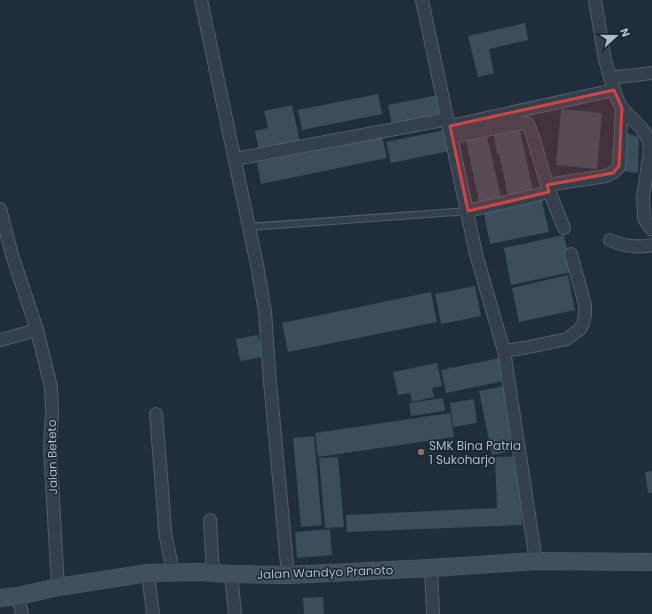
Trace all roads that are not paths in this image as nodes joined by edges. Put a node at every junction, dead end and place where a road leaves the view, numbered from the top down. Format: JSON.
{"nodes":[{"id":1,"x":201,"y":0,"type":"edge"},
{"id":2,"x":422,"y":0,"type":"edge"},
{"id":3,"x":595,"y":0,"type":"edge"},
{"id":4,"x":652,"y":73,"type":"edge"},
{"id":5,"x":610,"y":78,"type":"junction"},
{"id":6,"x":614,"y":90,"type":"junction"},
{"id":7,"x":622,"y":108,"type":"junction"},
{"id":8,"x":450,"y":127,"type":"junction"},
{"id":9,"x":235,"y":159,"type":"junction"},
{"id":10,"x":548,"y":189,"type":"junction"},
{"id":11,"x":0,"y":210,"type":"edge"},
{"id":12,"x":468,"y":211,"type":"junction"},
{"id":13,"x":648,"y":211,"type":"edge"},
{"id":14,"x":249,"y":227,"type":"junction"},
{"id":15,"x":564,"y":228,"type":"dead end"},
{"id":16,"x":652,"y":230,"type":"edge"},
{"id":17,"x":610,"y":240,"type":"dead end"},
{"id":18,"x":652,"y":245,"type":"edge"},
{"id":19,"x":571,"y":254,"type":"dead end"},
{"id":20,"x":37,"y":330,"type":"junction"},
{"id":21,"x":0,"y":340,"type":"edge"},
{"id":22,"x":504,"y":351,"type":"junction"},
{"id":23,"x":156,"y":414,"type":"dead end"},
{"id":24,"x":210,"y":520,"type":"dead end"},
{"id":25,"x":536,"y":561,"type":"junction"},
{"id":26,"x":652,"y":562,"type":"edge"},
{"id":27,"x":431,"y":568,"type":"junction"},
{"id":28,"x":173,"y":572,"type":"junction"},
{"id":29,"x":148,"y":573,"type":"junction"},
{"id":30,"x":213,"y":573,"type":"junction"},
{"id":31,"x":230,"y":574,"type":"junction"},
{"id":32,"x":288,"y":574,"type":"junction"},
{"id":33,"x":58,"y":587,"type":"junction"},
{"id":34,"x":18,"y":596,"type":"junction"},
{"id":35,"x":0,"y":598,"type":"edge"},
{"id":36,"x":22,"y":614,"type":"edge"},
{"id":37,"x":153,"y":614,"type":"edge"},
{"id":38,"x":235,"y":614,"type":"edge"},
{"id":39,"x":433,"y":614,"type":"edge"}],
"edges":[{"from":1,"to":9,"type":"street"},
{"from":2,"to":8,"type":"street"},
{"from":3,"to":5,"type":"street"},
{"from":4,"to":5,"type":"street"},
{"from":5,"to":6,"type":"street"},
{"from":6,"to":7,"type":"street"},
{"from":6,"to":8,"type":"street"},
{"from":7,"to":10,"type":"street"},
{"from":7,"to":13,"type":"street"},
{"from":8,"to":9,"type":"street"},
{"from":8,"to":10,"type":"street"},
{"from":8,"to":12,"type":"street"},
{"from":9,"to":14,"type":"street"},
{"from":10,"to":12,"type":"street"},
{"from":10,"to":15,"type":"street"},
{"from":11,"to":20,"type":"street","name":"Jalan Beteto"},
{"from":12,"to":14,"type":"lane"},
{"from":12,"to":22,"type":"street"},
{"from":13,"to":16,"type":"street"},
{"from":14,"to":32,"type":"street"},
{"from":17,"to":18,"type":"street"},
{"from":19,"to":22,"type":"street"},
{"from":20,"to":21,"type":"street"},
{"from":20,"to":33,"type":"street","name":"Jalan Beteto"},
{"from":22,"to":25,"type":"street"},
{"from":23,"to":28,"type":"street"},
{"from":24,"to":30,"type":"street"},
{"from":25,"to":26,"type":"street","name":"Jalan Wandyo Pranoto"},
{"from":25,"to":27,"type":"street","name":"Jalan Wandyo Pranoto"},
{"from":27,"to":32,"type":"street","name":"Jalan Wandyo Pranoto"},
{"from":27,"to":39,"type":"street"},
{"from":28,"to":29,"type":"street","name":"Jalan Wandyo Pranoto"},
{"from":28,"to":30,"type":"street","name":"Jalan Wandyo Pranoto"},
{"from":29,"to":33,"type":"street","name":"Jalan Wandyo Pranoto"},
{"from":29,"to":37,"type":"street"},
{"from":30,"to":31,"type":"street","name":"Jalan Wandyo Pranoto"},
{"from":31,"to":32,"type":"street","name":"Jalan Wandyo Pranoto"},
{"from":31,"to":38,"type":"street"},
{"from":33,"to":34,"type":"street","name":"Jalan Wandyo Pranoto"},
{"from":34,"to":35,"type":"street","name":"Jalan Wandyo Pranoto"},
{"from":34,"to":36,"type":"street"}]}
